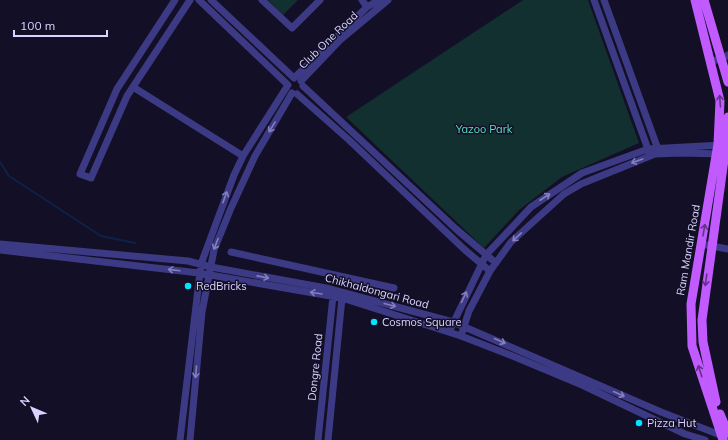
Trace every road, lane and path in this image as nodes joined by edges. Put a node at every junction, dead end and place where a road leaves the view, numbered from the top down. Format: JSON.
{"nodes":[{"id":1,"x":175,"y":0,"type":"edge"},
{"id":2,"x":190,"y":0,"type":"edge"},
{"id":3,"x":199,"y":0,"type":"edge"},
{"id":4,"x":211,"y":0,"type":"edge"},
{"id":5,"x":262,"y":0,"type":"edge"},
{"id":6,"x":320,"y":0,"type":"edge"},
{"id":7,"x":362,"y":0,"type":"edge"},
{"id":8,"x":379,"y":0,"type":"edge"},
{"id":9,"x":388,"y":0,"type":"edge"},
{"id":10,"x":594,"y":0,"type":"edge"},
{"id":11,"x":604,"y":0,"type":"edge"},
{"id":12,"x":695,"y":0,"type":"edge"},
{"id":13,"x":704,"y":0,"type":"edge"},
{"id":14,"x":367,"y":8,"type":"junction"},
{"id":15,"x":725,"y":57,"type":"edge"},
{"id":16,"x":711,"y":61,"type":"junction"},
{"id":17,"x":294,"y":78,"type":"junction"},
{"id":18,"x":728,"y":82,"type":"edge"},
{"id":19,"x":302,"y":84,"type":"junction"},
{"id":20,"x":288,"y":85,"type":"junction"},
{"id":21,"x":133,"y":87,"type":"junction"},
{"id":22,"x":295,"y":94,"type":"junction"},
{"id":23,"x":728,"y":117,"type":"edge"},
{"id":24,"x":721,"y":150,"type":"junction"},
{"id":25,"x":658,"y":151,"type":"junction"},
{"id":26,"x":650,"y":152,"type":"junction"},
{"id":27,"x":243,"y":156,"type":"junction"},
{"id":28,"x":0,"y":244,"type":"edge"},
{"id":29,"x":701,"y":244,"type":"junction"},
{"id":30,"x":711,"y":246,"type":"junction"},
{"id":31,"x":728,"y":249,"type":"edge"},
{"id":32,"x":0,"y":250,"type":"edge"},
{"id":33,"x":231,"y":252,"type":"dead end"},
{"id":34,"x":486,"y":255,"type":"junction"},
{"id":35,"x":480,"y":263,"type":"junction"},
{"id":36,"x":496,"y":263,"type":"junction"},
{"id":37,"x":200,"y":264,"type":"junction"},
{"id":38,"x":211,"y":267,"type":"junction"},
{"id":39,"x":490,"y":271,"type":"junction"},
{"id":40,"x":200,"y":273,"type":"junction"},
{"id":41,"x":209,"y":275,"type":"junction"},
{"id":42,"x":394,"y":288,"type":"dead end"},
{"id":43,"x":333,"y":296,"type":"junction"},
{"id":44,"x":342,"y":298,"type":"junction"},
{"id":45,"x":453,"y":322,"type":"junction"},
{"id":46,"x":464,"y":326,"type":"junction"},
{"id":47,"x":449,"y":332,"type":"junction"},
{"id":48,"x":461,"y":336,"type":"junction"},
{"id":49,"x":684,"y":434,"type":"junction"},
{"id":50,"x":725,"y":436,"type":"edge"},
{"id":51,"x":180,"y":440,"type":"edge"},
{"id":52,"x":190,"y":440,"type":"edge"},
{"id":53,"x":318,"y":440,"type":"edge"},
{"id":54,"x":328,"y":440,"type":"edge"},
{"id":55,"x":678,"y":440,"type":"edge"},
{"id":56,"x":705,"y":440,"type":"edge"}],
"edges":[{"from":1,"to":21,"type":"street"},
{"from":2,"to":21,"type":"street"},
{"from":3,"to":20,"type":"street"},
{"from":4,"to":17,"type":"street"},
{"from":5,"to":6,"type":"street"},
{"from":7,"to":14,"type":"street"},
{"from":8,"to":14,"type":"street","name":"Club One Road"},
{"from":9,"to":19,"type":"street","name":"Club One Road"},
{"from":10,"to":26,"type":"street"},
{"from":11,"to":25,"type":"street"},
{"from":12,"to":16,"type":"main road","name":"Ram Mandir Road"},
{"from":13,"to":15,"type":"main road"},
{"from":14,"to":17,"type":"street","name":"Club One Road"},
{"from":15,"to":16,"type":"street"},
{"from":15,"to":18,"type":"main road"},
{"from":24,"to":16,"type":"main road","name":"Ram Mandir Road","one_way":true},
{"from":17,"to":19,"type":"street","name":"Club One Road"},
{"from":17,"to":20,"type":"street","name":"Club One Road"},
{"from":19,"to":22,"type":"street","name":"Club One Road"},
{"from":19,"to":34,"type":"street"},
{"from":20,"to":22,"type":"street"},
{"from":20,"to":27,"type":"street","name":"Club One Road"},
{"from":21,"to":27,"type":"street"},
{"from":22,"to":35,"type":"street"},
{"from":22,"to":38,"type":"street","name":"Club One Road","one_way":true},
{"from":23,"to":24,"type":"main road"},
{"from":24,"to":25,"type":"street"},
{"from":29,"to":24,"type":"main road","name":"Ram Mandir Road","one_way":true},
{"from":24,"to":30,"type":"main road"},
{"from":25,"to":26,"type":"street"},
{"from":34,"to":26,"type":"street","one_way":true},
{"from":26,"to":36,"type":"street","one_way":true},
{"from":37,"to":27,"type":"street","name":"Club One Road","one_way":true},
{"from":28,"to":37,"type":"street","name":"Chikhaldongari Road"},
{"from":29,"to":30,"type":"street"},
{"from":50,"to":29,"type":"main road","name":"Ram Mandir Road","one_way":true},
{"from":30,"to":31,"type":"street"},
{"from":30,"to":50,"type":"main road","one_way":true},
{"from":40,"to":32,"type":"street","name":"Chikhaldongari Road","one_way":true},
{"from":33,"to":42,"type":"street"},
{"from":34,"to":35,"type":"street"},
{"from":34,"to":36,"type":"street"},
{"from":35,"to":39,"type":"street"},
{"from":45,"to":35,"type":"street","one_way":true},
{"from":36,"to":39,"type":"street"},
{"from":37,"to":38,"type":"street","name":"Chikhaldongari Road"},
{"from":37,"to":40,"type":"street"},
{"from":38,"to":41,"type":"street","name":"Club One Road"},
{"from":38,"to":45,"type":"street","name":"Chikhaldongari Road","one_way":true},
{"from":39,"to":46,"type":"street"},
{"from":40,"to":41,"type":"street","name":"Chikhaldongari Road"},
{"from":40,"to":51,"type":"street"},
{"from":43,"to":41,"type":"street","name":"Chikhaldongari Road","one_way":true},
{"from":41,"to":52,"type":"street","name":"Club One Road","one_way":true},
{"from":43,"to":44,"type":"street","name":"Chikhaldongari Road"},
{"from":43,"to":53,"type":"street","name":"Dongre Road"},
{"from":44,"to":47,"type":"street","name":"Chikhaldongari Road"},
{"from":44,"to":54,"type":"street","name":"Dongre Road"},
{"from":45,"to":46,"type":"street","name":"Chikhaldongari Road"},
{"from":45,"to":47,"type":"street"},
{"from":46,"to":48,"type":"street"},
{"from":46,"to":50,"type":"street","name":"Chikhaldongari Road","one_way":true},
{"from":47,"to":48,"type":"street","name":"Chikhaldongari Road"},
{"from":48,"to":49,"type":"street","name":"Chikhaldongari Road"},
{"from":49,"to":55,"type":"street"},
{"from":49,"to":56,"type":"street","name":"Chikhaldongari Road"}]}
